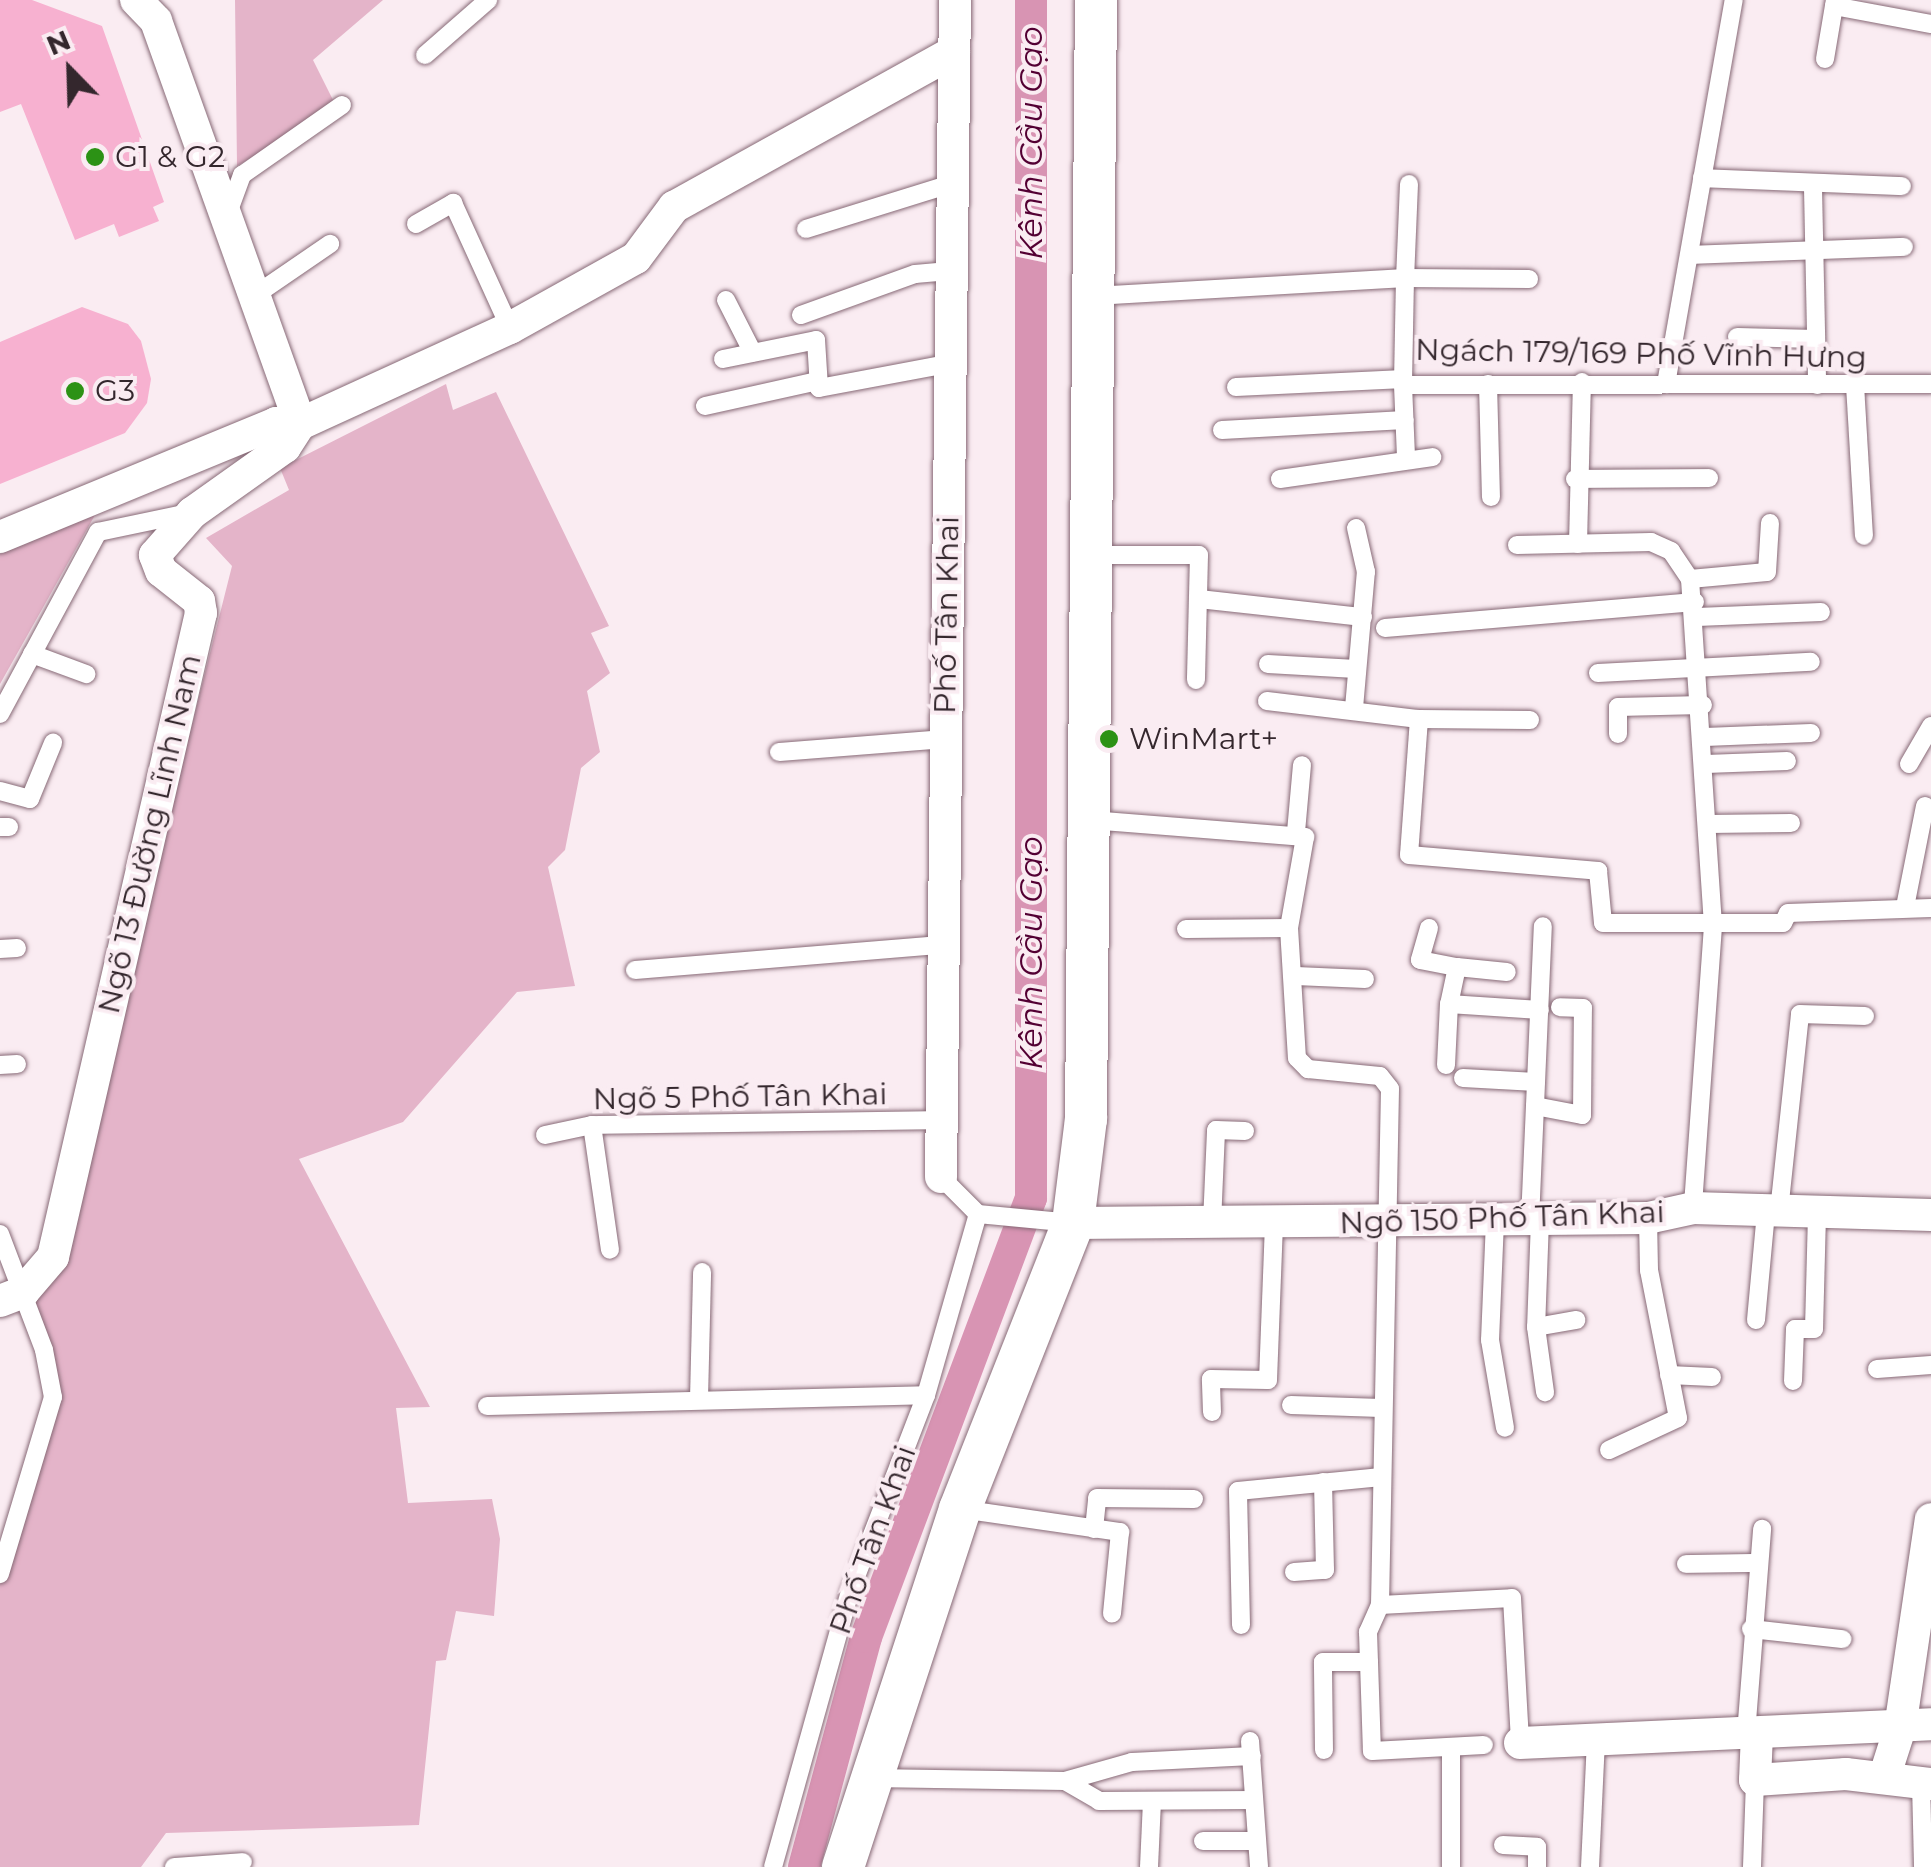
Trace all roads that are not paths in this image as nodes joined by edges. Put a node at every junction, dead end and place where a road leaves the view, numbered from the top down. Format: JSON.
{"nodes":[{"id":1,"x":488,"y":0,"type":"edge"},
{"id":2,"x":955,"y":0,"type":"edge"},
{"id":3,"x":1096,"y":0,"type":"edge"},
{"id":4,"x":1734,"y":0,"type":"edge"},
{"id":5,"x":1834,"y":3,"type":"edge"},
{"id":6,"x":154,"y":7,"type":"edge"},
{"id":7,"x":1931,"y":24,"type":"edge"},
{"id":8,"x":954,"y":52,"type":"junction"},
{"id":9,"x":425,"y":55,"type":"dead end"},
{"id":10,"x":1825,"y":59,"type":"dead end"},
{"id":11,"x":342,"y":106,"type":"dead end"},
{"id":12,"x":1702,"y":178,"type":"junction"},
{"id":13,"x":954,"y":183,"type":"junction"},
{"id":14,"x":1410,"y":184,"type":"dead end"},
{"id":15,"x":1902,"y":186,"type":"dead end"},
{"id":16,"x":1812,"y":188,"type":"junction"},
{"id":17,"x":225,"y":222,"type":"junction"},
{"id":18,"x":416,"y":224,"type":"dead end"},
{"id":19,"x":806,"y":228,"type":"dead end"},
{"id":20,"x":330,"y":244,"type":"dead end"},
{"id":21,"x":1904,"y":247,"type":"dead end"},
{"id":22,"x":1813,"y":254,"type":"junction"},
{"id":23,"x":1691,"y":255,"type":"junction"},
{"id":24,"x":952,"y":271,"type":"junction"},
{"id":25,"x":1406,"y":278,"type":"junction"},
{"id":26,"x":1529,"y":279,"type":"dead end"},
{"id":27,"x":1094,"y":296,"type":"junction"},
{"id":28,"x":250,"y":298,"type":"junction"},
{"id":29,"x":726,"y":300,"type":"dead end"},
{"id":30,"x":801,"y":315,"type":"dead end"},
{"id":31,"x":510,"y":328,"type":"junction"},
{"id":32,"x":1737,"y":337,"type":"dead end"},
{"id":33,"x":1816,"y":339,"type":"junction"},
{"id":34,"x":753,"y":353,"type":"junction"},
{"id":35,"x":723,"y":359,"type":"dead end"},
{"id":36,"x":952,"y":363,"type":"junction"},
{"id":37,"x":818,"y":381,"type":"junction"},
{"id":38,"x":1404,"y":382,"type":"junction"},
{"id":39,"x":1582,"y":382,"type":"junction"},
{"id":40,"x":1488,"y":384,"type":"junction"},
{"id":41,"x":1666,"y":384,"type":"junction"},
{"id":42,"x":1817,"y":384,"type":"junction"},
{"id":43,"x":1931,"y":384,"type":"edge"},
{"id":44,"x":1856,"y":385,"type":"junction"},
{"id":45,"x":1236,"y":387,"type":"dead end"},
{"id":46,"x":705,"y":406,"type":"dead end"},
{"id":47,"x":1405,"y":420,"type":"junction"},
{"id":48,"x":300,"y":424,"type":"junction"},
{"id":49,"x":1222,"y":430,"type":"dead end"},
{"id":50,"x":1432,"y":457,"type":"dead end"},
{"id":51,"x":1406,"y":458,"type":"junction"},
{"id":52,"x":1709,"y":478,"type":"dead end"},
{"id":53,"x":1280,"y":479,"type":"dead end"},
{"id":54,"x":1575,"y":479,"type":"junction"},
{"id":55,"x":1492,"y":498,"type":"dead end"},
{"id":56,"x":192,"y":512,"type":"junction"},
{"id":57,"x":1770,"y":523,"type":"dead end"},
{"id":58,"x":1356,"y":528,"type":"dead end"},
{"id":59,"x":1864,"y":536,"type":"dead end"},
{"id":60,"x":0,"y":537,"type":"edge"},
{"id":61,"x":1578,"y":544,"type":"junction"},
{"id":62,"x":1516,"y":545,"type":"dead end"},
{"id":63,"x":1092,"y":554,"type":"junction"},
{"id":64,"x":1690,"y":578,"type":"junction"},
{"id":65,"x":1199,"y":600,"type":"junction"},
{"id":66,"x":1696,"y":610,"type":"junction"},
{"id":67,"x":1821,"y":612,"type":"dead end"},
{"id":68,"x":1362,"y":617,"type":"junction"},
{"id":69,"x":1385,"y":628,"type":"dead end"},
{"id":70,"x":32,"y":654,"type":"junction"},
{"id":71,"x":1811,"y":662,"type":"dead end"},
{"id":72,"x":1268,"y":664,"type":"dead end"},
{"id":73,"x":1701,"y":668,"type":"junction"},
{"id":74,"x":1356,"y":669,"type":"junction"},
{"id":75,"x":1598,"y":672,"type":"dead end"},
{"id":76,"x":86,"y":674,"type":"dead end"},
{"id":77,"x":1196,"y":680,"type":"dead end"},
{"id":78,"x":1267,"y":701,"type":"dead end"},
{"id":79,"x":1703,"y":705,"type":"junction"},
{"id":80,"x":1354,"y":708,"type":"junction"},
{"id":81,"x":0,"y":714,"type":"edge"},
{"id":82,"x":1419,"y":718,"type":"junction"},
{"id":83,"x":1530,"y":720,"type":"dead end"},
{"id":84,"x":1931,"y":726,"type":"edge"},
{"id":85,"x":1812,"y":733,"type":"dead end"},
{"id":86,"x":1618,"y":734,"type":"dead end"},
{"id":87,"x":1705,"y":737,"type":"junction"},
{"id":88,"x":945,"y":739,"type":"junction"},
{"id":89,"x":53,"y":743,"type":"dead end"},
{"id":90,"x":779,"y":752,"type":"dead end"},
{"id":91,"x":1787,"y":761,"type":"dead end"},
{"id":92,"x":1706,"y":764,"type":"junction"},
{"id":93,"x":1909,"y":764,"type":"dead end"},
{"id":94,"x":1302,"y":766,"type":"dead end"},
{"id":95,"x":0,"y":791,"type":"edge"},
{"id":96,"x":1925,"y":806,"type":"dead end"},
{"id":97,"x":1089,"y":820,"type":"junction"},
{"id":98,"x":1791,"y":823,"type":"dead end"},
{"id":99,"x":1708,"y":824,"type":"junction"},
{"id":100,"x":1296,"y":832,"type":"junction"},
{"id":101,"x":1905,"y":907,"type":"junction"},
{"id":102,"x":1931,"y":908,"type":"edge"},
{"id":103,"x":1543,"y":926,"type":"dead end"},
{"id":104,"x":1713,"y":926,"type":"junction"},
{"id":105,"x":1289,"y":928,"type":"junction"},
{"id":106,"x":1429,"y":928,"type":"dead end"},
{"id":107,"x":1186,"y":929,"type":"dead end"},
{"id":108,"x":941,"y":945,"type":"junction"},
{"id":109,"x":1458,"y":966,"type":"junction"},
{"id":110,"x":634,"y":970,"type":"dead end"},
{"id":111,"x":1507,"y":972,"type":"dead end"},
{"id":112,"x":1296,"y":976,"type":"junction"},
{"id":113,"x":1364,"y":978,"type":"dead end"},
{"id":114,"x":1448,"y":1004,"type":"junction"},
{"id":115,"x":1560,"y":1007,"type":"dead end"},
{"id":116,"x":1540,"y":1010,"type":"junction"},
{"id":117,"x":1864,"y":1016,"type":"dead end"},
{"id":118,"x":1446,"y":1065,"type":"dead end"},
{"id":119,"x":1463,"y":1078,"type":"dead end"},
{"id":120,"x":1536,"y":1082,"type":"junction"},
{"id":121,"x":1536,"y":1106,"type":"junction"},
{"id":122,"x":938,"y":1120,"type":"junction"},
{"id":123,"x":592,"y":1125,"type":"junction"},
{"id":124,"x":1245,"y":1131,"type":"dead end"},
{"id":125,"x":545,"y":1135,"type":"dead end"},
{"id":126,"x":941,"y":1177,"type":"joint"},
{"id":127,"x":1692,"y":1208,"type":"junction"},
{"id":128,"x":1773,"y":1212,"type":"junction"},
{"id":129,"x":985,"y":1214,"type":"junction"},
{"id":130,"x":1817,"y":1214,"type":"junction"},
{"id":131,"x":1931,"y":1215,"type":"edge"},
{"id":132,"x":1648,"y":1218,"type":"junction"},
{"id":133,"x":1535,"y":1220,"type":"junction"},
{"id":134,"x":1495,"y":1221,"type":"junction"},
{"id":135,"x":1062,"y":1222,"type":"junction"},
{"id":136,"x":1212,"y":1224,"type":"junction"},
{"id":137,"x":1274,"y":1224,"type":"junction"},
{"id":138,"x":1383,"y":1224,"type":"junction"},
{"id":139,"x":0,"y":1234,"type":"edge"},
{"id":140,"x":610,"y":1250,"type":"dead end"},
{"id":141,"x":702,"y":1272,"type":"dead end"},
{"id":142,"x":11,"y":1296,"type":"edge"},
{"id":143,"x":1576,"y":1320,"type":"dead end"},
{"id":144,"x":1756,"y":1320,"type":"dead end"},
{"id":145,"x":1536,"y":1326,"type":"junction"},
{"id":146,"x":1931,"y":1364,"type":"edge"},
{"id":147,"x":1877,"y":1369,"type":"dead end"},
{"id":148,"x":1669,"y":1375,"type":"junction"},
{"id":149,"x":1712,"y":1377,"type":"dead end"},
{"id":150,"x":1793,"y":1382,"type":"dead end"},
{"id":151,"x":1545,"y":1392,"type":"dead end"},
{"id":152,"x":926,"y":1395,"type":"junction"},
{"id":153,"x":699,"y":1399,"type":"junction"},
{"id":154,"x":1291,"y":1405,"type":"dead end"},
{"id":155,"x":487,"y":1406,"type":"dead end"},
{"id":156,"x":1382,"y":1408,"type":"junction"},
{"id":157,"x":1212,"y":1412,"type":"dead end"},
{"id":158,"x":1505,"y":1428,"type":"dead end"},
{"id":159,"x":1609,"y":1450,"type":"dead end"},
{"id":160,"x":1382,"y":1477,"type":"junction"},
{"id":161,"x":1323,"y":1482,"type":"junction"},
{"id":162,"x":1194,"y":1499,"type":"dead end"},
{"id":163,"x":960,"y":1509,"type":"junction"},
{"id":164,"x":1931,"y":1519,"type":"edge"},
{"id":165,"x":1094,"y":1529,"type":"junction"},
{"id":166,"x":1762,"y":1530,"type":"dead end"},
{"id":167,"x":1758,"y":1563,"type":"junction"},
{"id":168,"x":1686,"y":1564,"type":"dead end"},
{"id":169,"x":1294,"y":1572,"type":"dead end"},
{"id":170,"x":0,"y":1574,"type":"edge"},
{"id":171,"x":1380,"y":1605,"type":"junction"},
{"id":172,"x":1112,"y":1614,"type":"dead end"},
{"id":173,"x":1241,"y":1625,"type":"dead end"},
{"id":174,"x":1751,"y":1629,"type":"junction"},
{"id":175,"x":1842,"y":1639,"type":"dead end"},
{"id":176,"x":1370,"y":1662,"type":"junction"},
{"id":177,"x":1916,"y":1726,"type":"edge"},
{"id":178,"x":1752,"y":1734,"type":"junction"},
{"id":179,"x":1596,"y":1740,"type":"junction"},
{"id":180,"x":1520,"y":1743,"type":"joint"},
{"id":181,"x":1484,"y":1745,"type":"dead end"},
{"id":182,"x":1451,"y":1747,"type":"junction"},
{"id":183,"x":1324,"y":1750,"type":"dead end"},
{"id":184,"x":1886,"y":1775,"type":"junction"},
{"id":185,"x":866,"y":1778,"type":"junction"},
{"id":186,"x":1755,"y":1780,"type":"junction"},
{"id":187,"x":1065,"y":1781,"type":"junction"},
{"id":188,"x":1926,"y":1784,"type":"edge"},
{"id":189,"x":1152,"y":1800,"type":"junction"},
{"id":190,"x":1254,"y":1800,"type":"junction"},
{"id":191,"x":1203,"y":1842,"type":"dead end"},
{"id":192,"x":1258,"y":1842,"type":"junction"},
{"id":193,"x":1503,"y":1845,"type":"dead end"},
{"id":194,"x":243,"y":1862,"type":"dead end"},
{"id":195,"x":174,"y":1867,"type":"edge"},
{"id":196,"x":773,"y":1867,"type":"edge"},
{"id":197,"x":843,"y":1867,"type":"edge"},
{"id":198,"x":1149,"y":1867,"type":"edge"},
{"id":199,"x":1259,"y":1867,"type":"edge"},
{"id":200,"x":1451,"y":1867,"type":"edge"},
{"id":201,"x":1537,"y":1867,"type":"edge"},
{"id":202,"x":1590,"y":1867,"type":"edge"},
{"id":203,"x":1752,"y":1867,"type":"edge"},
{"id":204,"x":1924,"y":1867,"type":"edge"}],
"edges":[{"from":1,"to":9,"type":"lane"},
{"from":2,"to":8,"type":"street","name":"Phố Tân Khai"},
{"from":3,"to":27,"type":"street"},
{"from":4,"to":12,"type":"lane"},
{"from":5,"to":7,"type":"lane"},
{"from":5,"to":10,"type":"lane"},
{"from":6,"to":17,"type":"street"},
{"from":8,"to":13,"type":"street","name":"Phố Tân Khai"},
{"from":8,"to":31,"type":"street"},
{"from":11,"to":17,"type":"lane"},
{"from":12,"to":16,"type":"lane"},
{"from":12,"to":23,"type":"lane"},
{"from":13,"to":19,"type":"lane"},
{"from":13,"to":24,"type":"street","name":"Phố Tân Khai"},
{"from":14,"to":25,"type":"lane","name":"Ngách 179/169 Phố Vĩnh Hưng"},
{"from":15,"to":16,"type":"lane"},
{"from":16,"to":22,"type":"lane"},
{"from":17,"to":28,"type":"street"},
{"from":18,"to":31,"type":"lane"},
{"from":20,"to":28,"type":"lane"},
{"from":21,"to":22,"type":"lane"},
{"from":22,"to":23,"type":"lane"},
{"from":22,"to":33,"type":"lane"},
{"from":23,"to":41,"type":"lane"},
{"from":24,"to":30,"type":"lane"},
{"from":24,"to":36,"type":"street","name":"Phố Tân Khai"},
{"from":25,"to":26,"type":"lane"},
{"from":25,"to":27,"type":"lane"},
{"from":25,"to":38,"type":"lane","name":"Ngách 179/169 Phố Vĩnh Hưng"},
{"from":27,"to":63,"type":"street"},
{"from":28,"to":48,"type":"street"},
{"from":29,"to":34,"type":"lane"},
{"from":31,"to":48,"type":"street"},
{"from":32,"to":33,"type":"lane"},
{"from":33,"to":42,"type":"lane"},
{"from":34,"to":35,"type":"lane"},
{"from":34,"to":37,"type":"lane"},
{"from":36,"to":37,"type":"lane"},
{"from":36,"to":88,"type":"street","name":"Phố Tân Khai"},
{"from":37,"to":46,"type":"lane"},
{"from":38,"to":40,"type":"lane","name":"Ngách 179/169 Phố Vĩnh Hưng"},
{"from":38,"to":45,"type":"lane"},
{"from":38,"to":47,"type":"lane"},
{"from":39,"to":40,"type":"lane","name":"Ngách 179/169 Phố Vĩnh Hưng"},
{"from":39,"to":41,"type":"lane","name":"Ngách 179/169 Phố Vĩnh Hưng"},
{"from":39,"to":54,"type":"lane"},
{"from":40,"to":55,"type":"lane"},
{"from":41,"to":42,"type":"lane","name":"Ngách 179/169 Phố Vĩnh Hưng"},
{"from":42,"to":44,"type":"lane","name":"Ngách 179/169 Phố Vĩnh Hưng"},
{"from":43,"to":44,"type":"lane","name":"Ngách 179/169 Phố Vĩnh Hưng"},
{"from":44,"to":59,"type":"lane"},
{"from":47,"to":49,"type":"lane"},
{"from":47,"to":51,"type":"lane"},
{"from":48,"to":56,"type":"street","name":"Ngõ 13 Đường Lĩnh Nam"},
{"from":48,"to":60,"type":"street"},
{"from":50,"to":51,"type":"lane"},
{"from":51,"to":53,"type":"lane"},
{"from":52,"to":54,"type":"lane"},
{"from":54,"to":61,"type":"lane"},
{"from":56,"to":70,"type":"lane"},
{"from":56,"to":142,"type":"street","name":"Ngõ 13 Đường Lĩnh Nam"},
{"from":57,"to":64,"type":"lane"},
{"from":58,"to":68,"type":"lane"},
{"from":61,"to":62,"type":"lane"},
{"from":61,"to":64,"type":"lane"},
{"from":63,"to":65,"type":"lane"},
{"from":63,"to":97,"type":"street"},
{"from":64,"to":66,"type":"lane"},
{"from":65,"to":68,"type":"lane"},
{"from":65,"to":77,"type":"lane"},
{"from":66,"to":67,"type":"lane"},
{"from":66,"to":69,"type":"lane"},
{"from":66,"to":73,"type":"lane"},
{"from":68,"to":74,"type":"lane"},
{"from":70,"to":76,"type":"lane"},
{"from":70,"to":81,"type":"lane"},
{"from":71,"to":73,"type":"lane"},
{"from":72,"to":74,"type":"lane"},
{"from":73,"to":75,"type":"lane"},
{"from":73,"to":79,"type":"lane"},
{"from":74,"to":80,"type":"lane"},
{"from":78,"to":80,"type":"lane"},
{"from":79,"to":86,"type":"lane"},
{"from":79,"to":87,"type":"lane"},
{"from":80,"to":82,"type":"lane"},
{"from":82,"to":83,"type":"lane"},
{"from":82,"to":104,"type":"lane"},
{"from":84,"to":93,"type":"lane"},
{"from":85,"to":87,"type":"lane"},
{"from":87,"to":92,"type":"lane"},
{"from":88,"to":90,"type":"lane"},
{"from":88,"to":108,"type":"street","name":"Phố Tân Khai"},
{"from":89,"to":95,"type":"lane"},
{"from":91,"to":92,"type":"lane"},
{"from":92,"to":99,"type":"lane"},
{"from":94,"to":100,"type":"lane"},
{"from":96,"to":101,"type":"lane"},
{"from":97,"to":100,"type":"lane"},
{"from":97,"to":135,"type":"street"},
{"from":98,"to":99,"type":"lane"},
{"from":99,"to":104,"type":"lane"},
{"from":100,"to":105,"type":"lane"},
{"from":101,"to":102,"type":"lane"},
{"from":101,"to":104,"type":"lane"},
{"from":103,"to":116,"type":"lane"},
{"from":104,"to":127,"type":"lane"},
{"from":105,"to":107,"type":"lane"},
{"from":105,"to":112,"type":"lane"},
{"from":106,"to":109,"type":"lane"},
{"from":108,"to":110,"type":"lane"},
{"from":108,"to":122,"type":"street","name":"Phố Tân Khai"},
{"from":109,"to":111,"type":"lane"},
{"from":109,"to":114,"type":"lane"},
{"from":112,"to":113,"type":"lane"},
{"from":112,"to":138,"type":"lane"},
{"from":114,"to":116,"type":"lane"},
{"from":114,"to":118,"type":"lane"},
{"from":115,"to":121,"type":"lane"},
{"from":116,"to":120,"type":"lane"},
{"from":117,"to":128,"type":"lane"},
{"from":119,"to":120,"type":"lane"},
{"from":120,"to":121,"type":"lane"},
{"from":121,"to":133,"type":"lane"},
{"from":122,"to":123,"type":"lane","name":"Ngõ 5 Phố Tân Khai"},
{"from":122,"to":126,"type":"street","name":"Phố Tân Khai"},
{"from":123,"to":125,"type":"lane","name":"Ngõ 5 Phố Tân Khai"},
{"from":123,"to":140,"type":"lane"},
{"from":124,"to":136,"type":"lane"},
{"from":126,"to":129,"type":"lane","name":"Phố Tân Khai"},
{"from":127,"to":128,"type":"street","name":"Ngõ 150 Phố Tân Khai"},
{"from":127,"to":132,"type":"street","name":"Ngõ 150 Phố Tân Khai"},
{"from":128,"to":130,"type":"street","name":"Ngõ 150 Phố Tân Khai"},
{"from":128,"to":144,"type":"lane"},
{"from":129,"to":135,"type":"lane"},
{"from":129,"to":152,"type":"lane","name":"Phố Tân Khai"},
{"from":130,"to":131,"type":"street","name":"Ngõ 150 Phố Tân Khai"},
{"from":130,"to":150,"type":"lane"},
{"from":132,"to":133,"type":"street","name":"Ngõ 150 Phố Tân Khai"},
{"from":132,"to":148,"type":"lane"},
{"from":133,"to":134,"type":"street","name":"Ngõ 150 Phố Tân Khai"},
{"from":133,"to":145,"type":"lane"},
{"from":134,"to":138,"type":"street","name":"Ngõ 150 Phố Tân Khai"},
{"from":134,"to":158,"type":"lane"},
{"from":135,"to":136,"type":"street","name":"Ngõ 150 Phố Tân Khai"},
{"from":135,"to":163,"type":"street"},
{"from":136,"to":137,"type":"street","name":"Ngõ 150 Phố Tân Khai"},
{"from":137,"to":138,"type":"street","name":"Ngõ 150 Phố Tân Khai"},
{"from":137,"to":157,"type":"lane"},
{"from":138,"to":156,"type":"lane"},
{"from":139,"to":142,"type":"lane"},
{"from":141,"to":153,"type":"lane"},
{"from":142,"to":170,"type":"lane"},
{"from":143,"to":145,"type":"lane"},
{"from":145,"to":151,"type":"lane"},
{"from":146,"to":147,"type":"lane"},
{"from":148,"to":149,"type":"lane"},
{"from":148,"to":159,"type":"lane"},
{"from":152,"to":153,"type":"lane"},
{"from":152,"to":196,"type":"lane","name":"Phố Tân Khai"},
{"from":153,"to":155,"type":"lane"},
{"from":154,"to":156,"type":"lane"},
{"from":156,"to":160,"type":"lane"},
{"from":160,"to":161,"type":"lane"},
{"from":160,"to":171,"type":"lane"},
{"from":161,"to":169,"type":"lane"},
{"from":161,"to":173,"type":"lane"},
{"from":162,"to":165,"type":"lane"},
{"from":163,"to":165,"type":"lane"},
{"from":163,"to":185,"type":"street"},
{"from":164,"to":177,"type":"street"},
{"from":165,"to":172,"type":"lane"},
{"from":166,"to":167,"type":"lane"},
{"from":167,"to":168,"type":"lane"},
{"from":167,"to":174,"type":"lane"},
{"from":171,"to":176,"type":"lane"},
{"from":171,"to":180,"type":"lane"},
{"from":174,"to":175,"type":"lane"},
{"from":174,"to":178,"type":"lane"},
{"from":176,"to":182,"type":"lane"},
{"from":176,"to":183,"type":"lane"},
{"from":177,"to":178,"type":"street"},
{"from":177,"to":184,"type":"street"},
{"from":178,"to":179,"type":"street"},
{"from":178,"to":186,"type":"street"},
{"from":179,"to":180,"type":"street"},
{"from":179,"to":202,"type":"lane"},
{"from":181,"to":182,"type":"lane"},
{"from":182,"to":200,"type":"lane"},
{"from":184,"to":186,"type":"street"},
{"from":184,"to":188,"type":"street"},
{"from":185,"to":187,"type":"lane"},
{"from":185,"to":197,"type":"street"},
{"from":186,"to":203,"type":"lane"},
{"from":187,"to":189,"type":"lane"},
{"from":187,"to":190,"type":"lane"},
{"from":188,"to":204,"type":"lane"},
{"from":189,"to":190,"type":"lane"},
{"from":189,"to":198,"type":"lane"},
{"from":190,"to":192,"type":"lane"},
{"from":191,"to":192,"type":"lane"},
{"from":192,"to":199,"type":"lane"},
{"from":193,"to":201,"type":"lane"},
{"from":194,"to":195,"type":"lane"}]}
